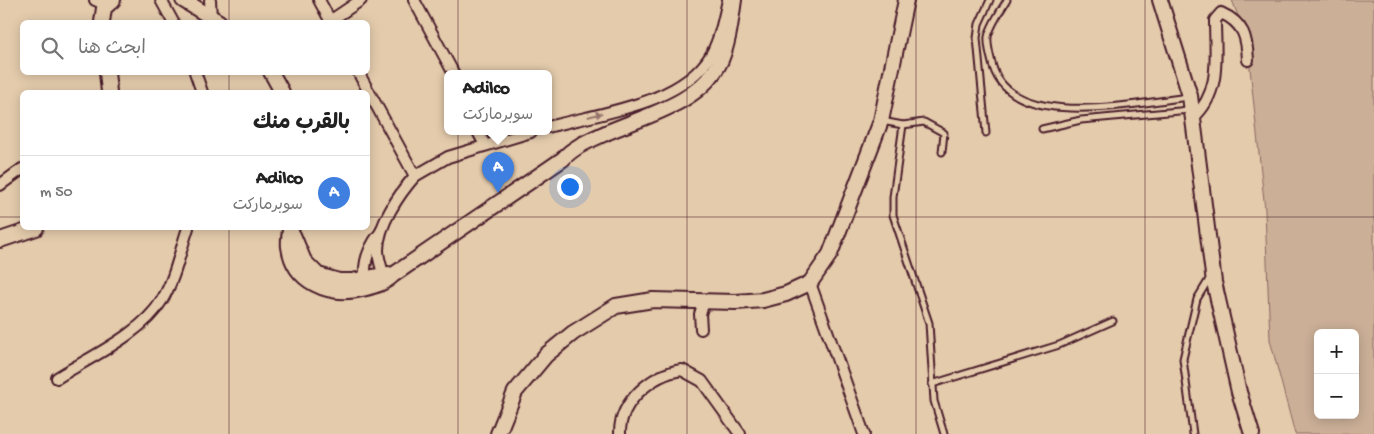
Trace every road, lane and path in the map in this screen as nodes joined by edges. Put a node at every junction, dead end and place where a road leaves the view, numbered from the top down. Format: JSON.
{"nodes":[{"id":1,"x":161,"y":0,"type":"edge"},
{"id":2,"x":183,"y":0,"type":"edge"},
{"id":3,"x":210,"y":0,"type":"edge"},
{"id":4,"x":319,"y":0,"type":"edge"},
{"id":5,"x":361,"y":0,"type":"edge"},
{"id":6,"x":414,"y":0,"type":"edge"},
{"id":7,"x":728,"y":0,"type":"edge"},
{"id":8,"x":734,"y":0,"type":"edge"},
{"id":9,"x":739,"y":0,"type":"edge"},
{"id":10,"x":906,"y":0,"type":"edge"},
{"id":11,"x":990,"y":0,"type":"edge"},
{"id":12,"x":1007,"y":0,"type":"edge"},
{"id":13,"x":1160,"y":0,"type":"edge"},
{"id":14,"x":105,"y":2,"type":"edge"},
{"id":15,"x":102,"y":20,"type":"edge"},
{"id":16,"x":172,"y":20,"type":"edge"},
{"id":17,"x":215,"y":20,"type":"edge"},
{"id":18,"x":330,"y":20,"type":"edge"},
{"id":19,"x":334,"y":20,"type":"edge"},
{"id":20,"x":977,"y":38,"type":"junction"},
{"id":21,"x":988,"y":38,"type":"junction"},
{"id":22,"x":1248,"y":60,"type":"dead end"},
{"id":23,"x":452,"y":70,"type":"edge"},
{"id":24,"x":107,"y":75,"type":"edge"},
{"id":25,"x":196,"y":75,"type":"edge"},
{"id":26,"x":273,"y":75,"type":"edge"},
{"id":27,"x":360,"y":75,"type":"edge"},
{"id":28,"x":712,"y":81,"type":"junction"},
{"id":29,"x":109,"y":90,"type":"edge"},
{"id":30,"x":201,"y":90,"type":"edge"},
{"id":31,"x":281,"y":90,"type":"edge"},
{"id":32,"x":368,"y":90,"type":"edge"},
{"id":33,"x":370,"y":94,"type":"edge"},
{"id":34,"x":1191,"y":108,"type":"junction"},
{"id":35,"x":881,"y":121,"type":"junction"},
{"id":36,"x":903,"y":125,"type":"junction"},
{"id":37,"x":552,"y":126,"type":"edge"},
{"id":38,"x":1042,"y":129,"type":"dead end"},
{"id":39,"x":986,"y":133,"type":"dead end"},
{"id":40,"x":480,"y":135,"type":"edge"},
{"id":41,"x":520,"y":135,"type":"edge"},
{"id":42,"x":485,"y":145,"type":"junction"},
{"id":43,"x":942,"y":152,"type":"dead end"},
{"id":44,"x":20,"y":170,"type":"edge"},
{"id":45,"x":415,"y":176,"type":"junction"},
{"id":46,"x":0,"y":185,"type":"edge"},
{"id":47,"x":384,"y":228,"type":"junction"},
{"id":48,"x":30,"y":230,"type":"edge"},
{"id":49,"x":187,"y":230,"type":"edge"},
{"id":50,"x":290,"y":230,"type":"edge"},
{"id":51,"x":0,"y":240,"type":"edge"},
{"id":52,"x":1212,"y":273,"type":"junction"},
{"id":53,"x":387,"y":277,"type":"junction"},
{"id":54,"x":366,"y":283,"type":"junction"},
{"id":55,"x":810,"y":283,"type":"junction"},
{"id":56,"x":704,"y":302,"type":"junction"},
{"id":57,"x":1113,"y":321,"type":"dead end"},
{"id":58,"x":701,"y":329,"type":"dead end"},
{"id":59,"x":58,"y":378,"type":"dead end"},
{"id":60,"x":932,"y":384,"type":"junction"},
{"id":61,"x":498,"y":434,"type":"edge"},
{"id":62,"x":620,"y":434,"type":"edge"},
{"id":63,"x":740,"y":434,"type":"edge"},
{"id":64,"x":864,"y":434,"type":"edge"},
{"id":65,"x":944,"y":434,"type":"edge"},
{"id":66,"x":1193,"y":434,"type":"edge"},
{"id":67,"x":1252,"y":434,"type":"edge"}],
"edges":[{"from":1,"to":16,"type":"street"},
{"from":2,"to":17,"type":"main road"},
{"from":3,"to":17,"type":"street"},
{"from":4,"to":18,"type":"street"},
{"from":5,"to":19,"type":"street"},
{"from":6,"to":23,"type":"street"},
{"from":37,"to":7,"type":"street","one_way":true},
{"from":8,"to":28,"type":"main road"},
{"from":9,"to":28,"type":"main road"},
{"from":10,"to":35,"type":"main road"},
{"from":11,"to":20,"type":"lane"},
{"from":12,"to":21,"type":"lane"},
{"from":13,"to":34,"type":"main road"},
{"from":14,"to":15,"type":"main road"},
{"from":20,"to":21,"type":"lane"},
{"from":20,"to":39,"type":"lane"},
{"from":21,"to":34,"type":"lane"},
{"from":22,"to":34,"type":"street"},
{"from":24,"to":29,"type":"main road"},
{"from":25,"to":30,"type":"street"},
{"from":26,"to":31,"type":"main road"},
{"from":27,"to":32,"type":"street"},
{"from":28,"to":53,"type":"main road"},
{"from":33,"to":45,"type":"street"},
{"from":34,"to":38,"type":"lane"},
{"from":34,"to":52,"type":"main road"},
{"from":35,"to":36,"type":"lane"},
{"from":35,"to":55,"type":"main road"},
{"from":36,"to":43,"type":"lane"},
{"from":36,"to":60,"type":"lane"},
{"from":40,"to":42,"type":"street"},
{"from":41,"to":42,"type":"street"},
{"from":42,"to":45,"type":"street"},
{"from":44,"to":46,"type":"street"},
{"from":45,"to":47,"type":"street"},
{"from":47,"to":53,"type":"street"},
{"from":47,"to":54,"type":"street"},
{"from":48,"to":51,"type":"main road"},
{"from":49,"to":59,"type":"street"},
{"from":50,"to":54,"type":"main road"},
{"from":52,"to":66,"type":"lane"},
{"from":52,"to":67,"type":"main road"},
{"from":53,"to":54,"type":"main road"},
{"from":55,"to":56,"type":"main road"},
{"from":55,"to":64,"type":"street"},
{"from":56,"to":58,"type":"street"},
{"from":56,"to":61,"type":"main road"},
{"from":57,"to":60,"type":"lane"},
{"from":60,"to":65,"type":"lane"},
{"from":62,"to":63,"type":"street"}]}
